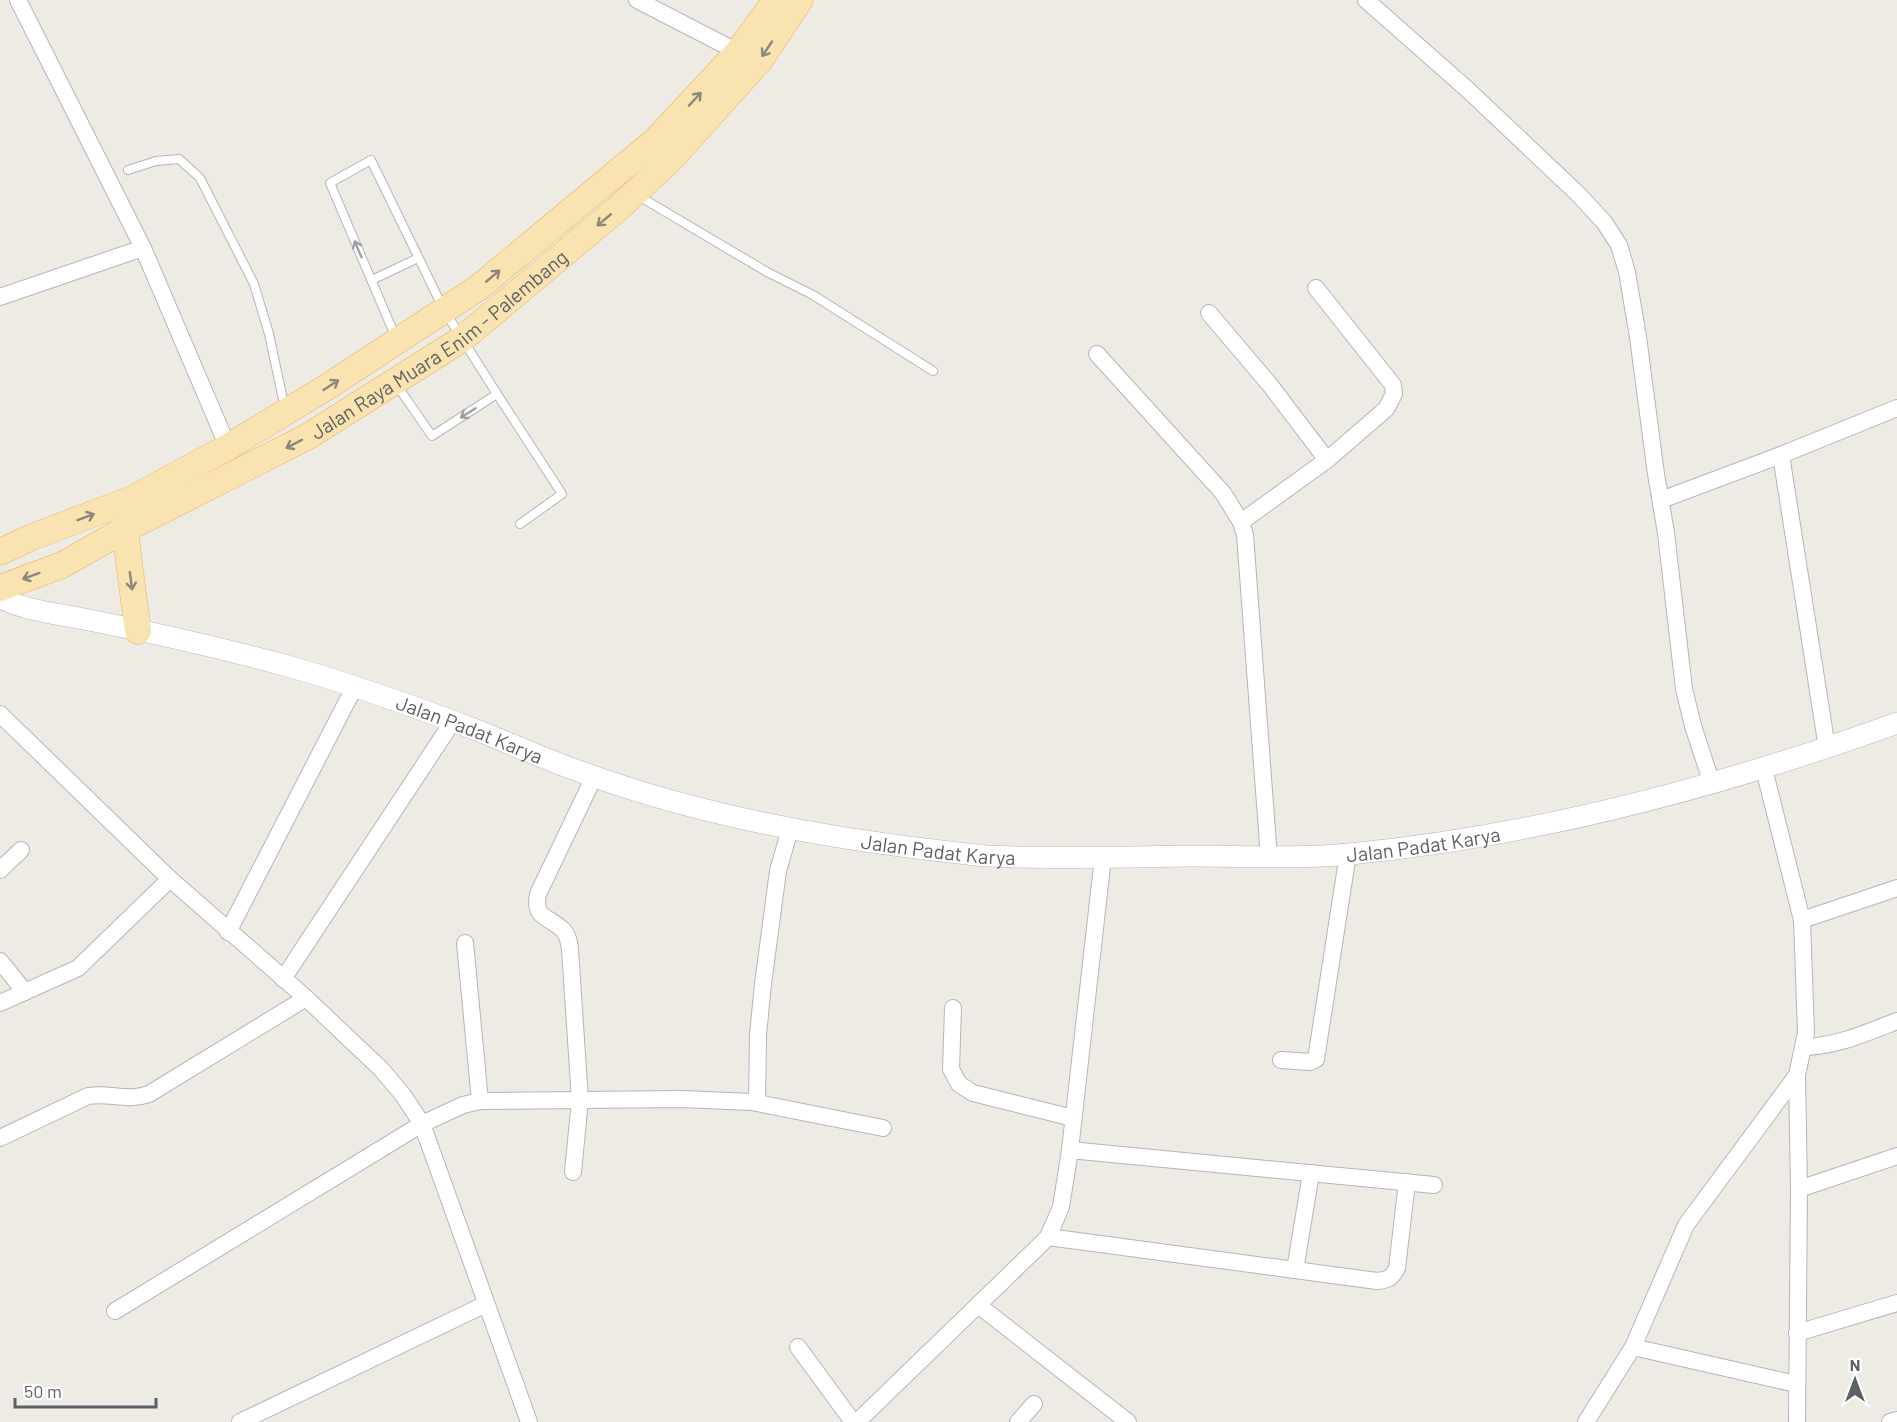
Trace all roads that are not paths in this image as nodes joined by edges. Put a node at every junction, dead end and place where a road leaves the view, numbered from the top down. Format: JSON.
{"nodes":[{"id":1,"x":18,"y":0,"type":"edge"},
{"id":2,"x":637,"y":0,"type":"edge"},
{"id":3,"x":776,"y":0,"type":"edge"},
{"id":4,"x":800,"y":0,"type":"edge"},
{"id":5,"x":1366,"y":0,"type":"edge"},
{"id":6,"x":738,"y":52,"type":"junction"},
{"id":7,"x":128,"y":170,"type":"dead end"},
{"id":8,"x":634,"y":194,"type":"junction"},
{"id":9,"x":143,"y":248,"type":"junction"},
{"id":10,"x":418,"y":258,"type":"junction"},
{"id":11,"x":372,"y":280,"type":"junction"},
{"id":12,"x":1316,"y":288,"type":"dead end"},
{"id":13,"x":0,"y":297,"type":"edge"},
{"id":14,"x":444,"y":310,"type":"junction"},
{"id":15,"x":1209,"y":313,"type":"dead end"},
{"id":16,"x":462,"y":339,"type":"junction"},
{"id":17,"x":398,"y":341,"type":"junction"},
{"id":18,"x":1097,"y":354,"type":"dead end"},
{"id":19,"x":933,"y":370,"type":"dead end"},
{"id":20,"x":394,"y":381,"type":"junction"},
{"id":21,"x":497,"y":394,"type":"junction"},
{"id":22,"x":1897,"y":411,"type":"edge"},
{"id":23,"x":285,"y":412,"type":"junction"},
{"id":24,"x":228,"y":447,"type":"junction"},
{"id":25,"x":1781,"y":455,"type":"junction"},
{"id":26,"x":1327,"y":460,"type":"junction"},
{"id":27,"x":1661,"y":500,"type":"junction"},
{"id":28,"x":121,"y":503,"type":"junction"},
{"id":29,"x":1241,"y":522,"type":"junction"},
{"id":30,"x":520,"y":524,"type":"dead end"},
{"id":31,"x":124,"y":530,"type":"junction"},
{"id":32,"x":0,"y":552,"type":"edge"},
{"id":33,"x":0,"y":588,"type":"edge"},
{"id":34,"x":0,"y":597,"type":"edge"},
{"id":35,"x":138,"y":631,"type":"junction"},
{"id":36,"x":355,"y":686,"type":"junction"},
{"id":37,"x":0,"y":714,"type":"edge"},
{"id":38,"x":453,"y":722,"type":"junction"},
{"id":39,"x":1897,"y":723,"type":"edge"},
{"id":40,"x":1827,"y":748,"type":"junction"},
{"id":41,"x":1764,"y":769,"type":"junction"},
{"id":42,"x":594,"y":777,"type":"junction"},
{"id":43,"x":1712,"y":784,"type":"junction"},
{"id":44,"x":790,"y":829,"type":"junction"},
{"id":45,"x":21,"y":850,"type":"dead end"},
{"id":46,"x":1348,"y":854,"type":"junction"},
{"id":47,"x":1103,"y":857,"type":"junction"},
{"id":48,"x":1269,"y":858,"type":"junction"},
{"id":49,"x":0,"y":870,"type":"edge"},
{"id":50,"x":170,"y":879,"type":"junction"},
{"id":51,"x":1897,"y":888,"type":"edge"},
{"id":52,"x":1802,"y":920,"type":"junction"},
{"id":53,"x":228,"y":932,"type":"junction"},
{"id":54,"x":465,"y":943,"type":"dead end"},
{"id":55,"x":0,"y":961,"type":"edge"},
{"id":56,"x":284,"y":979,"type":"junction"},
{"id":57,"x":25,"y":992,"type":"junction"},
{"id":58,"x":306,"y":998,"type":"junction"},
{"id":59,"x":0,"y":1003,"type":"edge"},
{"id":60,"x":952,"y":1008,"type":"dead end"},
{"id":61,"x":1897,"y":1021,"type":"edge"},
{"id":62,"x":1804,"y":1047,"type":"junction"},
{"id":63,"x":1281,"y":1060,"type":"dead end"},
{"id":64,"x":1797,"y":1075,"type":"junction"},
{"id":65,"x":580,"y":1100,"type":"junction"},
{"id":66,"x":480,"y":1101,"type":"junction"},
{"id":67,"x":757,"y":1103,"type":"junction"},
{"id":68,"x":1073,"y":1118,"type":"junction"},
{"id":69,"x":422,"y":1124,"type":"junction"},
{"id":70,"x":883,"y":1128,"type":"dead end"},
{"id":71,"x":0,"y":1138,"type":"edge"},
{"id":72,"x":1070,"y":1150,"type":"junction"},
{"id":73,"x":1897,"y":1156,"type":"edge"},
{"id":74,"x":573,"y":1172,"type":"dead end"},
{"id":75,"x":1311,"y":1173,"type":"junction"},
{"id":76,"x":1407,"y":1182,"type":"junction"},
{"id":77,"x":1434,"y":1185,"type":"dead end"},
{"id":78,"x":1799,"y":1189,"type":"junction"},
{"id":79,"x":1048,"y":1237,"type":"junction"},
{"id":80,"x":1295,"y":1270,"type":"junction"},
{"id":81,"x":1897,"y":1303,"type":"edge"},
{"id":82,"x":486,"y":1304,"type":"junction"},
{"id":83,"x":978,"y":1305,"type":"junction"},
{"id":84,"x":115,"y":1311,"type":"dead end"},
{"id":85,"x":1797,"y":1333,"type":"junction"},
{"id":86,"x":798,"y":1347,"type":"dead end"},
{"id":87,"x":1633,"y":1347,"type":"junction"},
{"id":88,"x":1796,"y":1384,"type":"junction"},
{"id":89,"x":1034,"y":1404,"type":"dead end"},
{"id":90,"x":1106,"y":1415,"type":"edge"},
{"id":91,"x":1897,"y":1420,"type":"edge"},
{"id":92,"x":240,"y":1422,"type":"edge"},
{"id":93,"x":529,"y":1422,"type":"edge"},
{"id":94,"x":855,"y":1422,"type":"edge"},
{"id":95,"x":1018,"y":1422,"type":"edge"},
{"id":96,"x":1128,"y":1422,"type":"edge"},
{"id":97,"x":1586,"y":1422,"type":"edge"},
{"id":98,"x":1797,"y":1422,"type":"edge"},
{"id":99,"x":1890,"y":1422,"type":"edge"}],
"edges":[{"from":1,"to":9,"type":"street"},
{"from":2,"to":6,"type":"street"},
{"from":3,"to":6,"type":"main road","name":"Jalan Raya Muara Enim - Palembang"},
{"from":4,"to":8,"type":"main road","name":"Jalan Raya Muara Enim - Palembang","one_way":true},
{"from":5,"to":27,"type":"street"},
{"from":14,"to":6,"type":"main road","name":"Jalan Raya Muara Enim - Palembang","one_way":true},
{"from":7,"to":23,"type":"lane"},
{"from":8,"to":16,"type":"main road","name":"Jalan Raya Muara Enim - Palembang","one_way":true},
{"from":8,"to":19,"type":"lane"},
{"from":9,"to":13,"type":"street"},
{"from":9,"to":24,"type":"street"},
{"from":10,"to":11,"type":"lane"},
{"from":11,"to":10,"type":"lane","one_way":true},
{"from":10,"to":14,"type":"lane"},
{"from":11,"to":17,"type":"lane"},
{"from":12,"to":26,"type":"street"},
{"from":14,"to":16,"type":"lane"},
{"from":14,"to":17,"type":"main road","name":"Jalan Raya Muara Enim - Palembang"},
{"from":15,"to":26,"type":"street"},
{"from":16,"to":20,"type":"main road","name":"Jalan Raya Muara Enim - Palembang"},
{"from":16,"to":21,"type":"lane"},
{"from":23,"to":17,"type":"main road","name":"Jalan Raya Muara Enim - Palembang","one_way":true},
{"from":18,"to":29,"type":"street"},
{"from":21,"to":20,"type":"lane","one_way":true},
{"from":20,"to":31,"type":"main road","name":"Jalan Raya Muara Enim - Palembang","one_way":true},
{"from":21,"to":30,"type":"lane"},
{"from":22,"to":25,"type":"street"},
{"from":23,"to":24,"type":"main road","name":"Jalan Raya Muara Enim - Palembang"},
{"from":24,"to":28,"type":"main road","name":"Jalan Raya Muara Enim - Palembang"},
{"from":25,"to":27,"type":"street"},
{"from":25,"to":40,"type":"street"},
{"from":26,"to":29,"type":"street"},
{"from":27,"to":43,"type":"street"},
{"from":28,"to":31,"type":"main road"},
{"from":32,"to":28,"type":"main road","name":"Jalan Raya Muara Enim - Palembang","one_way":true},
{"from":29,"to":48,"type":"street"},
{"from":31,"to":33,"type":"main road","name":"Jalan Raya Muara Enim - Palembang","one_way":true},
{"from":31,"to":35,"type":"main road","one_way":true},
{"from":34,"to":35,"type":"street","name":"Jalan Padat Karya"},
{"from":35,"to":36,"type":"street","name":"Jalan Padat Karya"},
{"from":36,"to":38,"type":"street","name":"Jalan Padat Karya"},
{"from":36,"to":53,"type":"street"},
{"from":37,"to":50,"type":"street"},
{"from":38,"to":42,"type":"street","name":"Jalan Padat Karya"},
{"from":38,"to":56,"type":"street"},
{"from":39,"to":40,"type":"street","name":"Jalan Padat Karya"},
{"from":40,"to":41,"type":"street","name":"Jalan Padat Karya"},
{"from":41,"to":43,"type":"street","name":"Jalan Padat Karya"},
{"from":41,"to":52,"type":"street"},
{"from":42,"to":44,"type":"street","name":"Jalan Padat Karya"},
{"from":42,"to":65,"type":"street"},
{"from":43,"to":46,"type":"street","name":"Jalan Padat Karya"},
{"from":44,"to":47,"type":"street","name":"Jalan Padat Karya"},
{"from":44,"to":67,"type":"street"},
{"from":45,"to":49,"type":"street"},
{"from":46,"to":48,"type":"street","name":"Jalan Padat Karya"},
{"from":46,"to":63,"type":"street"},
{"from":47,"to":48,"type":"street","name":"Jalan Padat Karya"},
{"from":47,"to":68,"type":"street"},
{"from":50,"to":53,"type":"street"},
{"from":50,"to":57,"type":"street"},
{"from":51,"to":52,"type":"street"},
{"from":52,"to":62,"type":"street"},
{"from":53,"to":56,"type":"street"},
{"from":54,"to":66,"type":"street"},
{"from":55,"to":57,"type":"street"},
{"from":56,"to":58,"type":"street"},
{"from":57,"to":59,"type":"street"},
{"from":58,"to":69,"type":"street"},
{"from":58,"to":71,"type":"street"},
{"from":60,"to":68,"type":"street"},
{"from":61,"to":62,"type":"street"},
{"from":62,"to":64,"type":"street"},
{"from":64,"to":78,"type":"street"},
{"from":64,"to":87,"type":"street"},
{"from":65,"to":66,"type":"street"},
{"from":65,"to":67,"type":"street"},
{"from":65,"to":74,"type":"street"},
{"from":66,"to":69,"type":"street"},
{"from":67,"to":70,"type":"street"},
{"from":68,"to":72,"type":"street"},
{"from":69,"to":82,"type":"street"},
{"from":69,"to":84,"type":"street"},
{"from":72,"to":75,"type":"street"},
{"from":72,"to":79,"type":"street"},
{"from":73,"to":78,"type":"street"},
{"from":75,"to":76,"type":"street"},
{"from":75,"to":80,"type":"street"},
{"from":76,"to":77,"type":"street"},
{"from":76,"to":80,"type":"street"},
{"from":78,"to":85,"type":"street"},
{"from":79,"to":80,"type":"street"},
{"from":79,"to":83,"type":"street"},
{"from":81,"to":85,"type":"street"},
{"from":82,"to":92,"type":"street"},
{"from":82,"to":93,"type":"street"},
{"from":83,"to":90,"type":"street"},
{"from":83,"to":94,"type":"street"},
{"from":85,"to":88,"type":"street"},
{"from":86,"to":94,"type":"street"},
{"from":87,"to":88,"type":"street"},
{"from":87,"to":97,"type":"street"},
{"from":88,"to":98,"type":"street"},
{"from":89,"to":95,"type":"street"},
{"from":90,"to":96,"type":"street"},
{"from":91,"to":99,"type":"street"}]}
